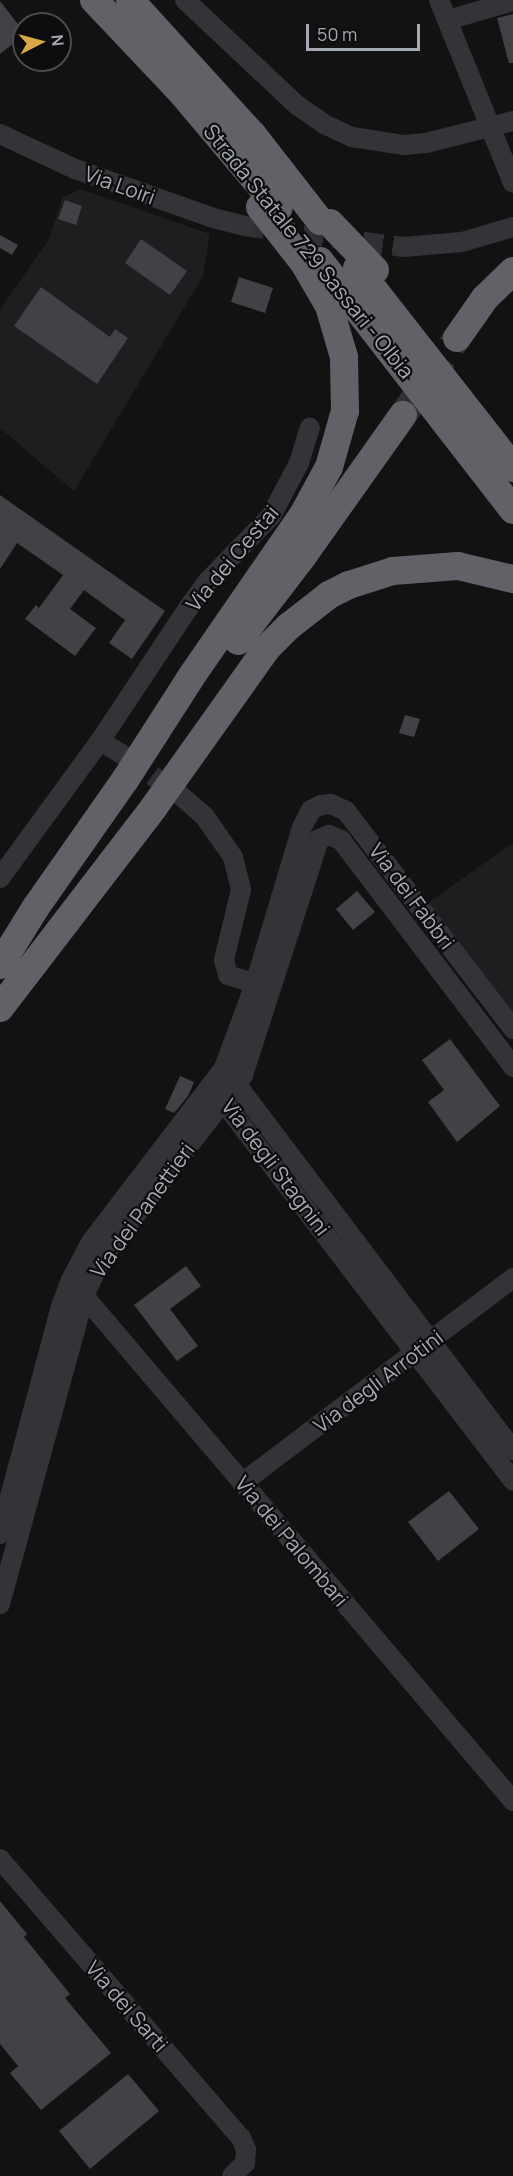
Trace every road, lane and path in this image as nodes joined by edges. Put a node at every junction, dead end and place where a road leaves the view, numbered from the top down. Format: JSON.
{"nodes":[{"id":1,"x":94,"y":0,"type":"edge"},
{"id":2,"x":130,"y":0,"type":"edge"},
{"id":3,"x":185,"y":0,"type":"edge"},
{"id":4,"x":439,"y":0,"type":"edge"},
{"id":5,"x":513,"y":1,"type":"edge"},
{"id":6,"x":448,"y":20,"type":"junction"},
{"id":7,"x":513,"y":121,"type":"edge"},
{"id":8,"x":490,"y":126,"type":"junction"},
{"id":9,"x":0,"y":134,"type":"edge"},
{"id":10,"x":513,"y":183,"type":"edge"},
{"id":11,"x":261,"y":214,"type":"junction"},
{"id":12,"x":513,"y":227,"type":"edge"},
{"id":13,"x":403,"y":247,"type":"tunnel mouth"},
{"id":14,"x":312,"y":262,"type":"junction"},
{"id":15,"x":366,"y":269,"type":"junction"},
{"id":16,"x":513,"y":271,"type":"edge"},
{"id":17,"x":457,"y":339,"type":"tunnel mouth"},
{"id":18,"x":403,"y":415,"type":"tunnel mouth"},
{"id":19,"x":310,"y":428,"type":"dead end"},
{"id":20,"x":513,"y":442,"type":"edge"},
{"id":21,"x":513,"y":468,"type":"edge"},
{"id":22,"x":513,"y":510,"type":"edge"},
{"id":23,"x":513,"y":579,"type":"edge"},
{"id":24,"x":100,"y":741,"type":"junction"},
{"id":25,"x":128,"y":758,"type":"tunnel mouth"},
{"id":26,"x":180,"y":795,"type":"tunnel mouth"},
{"id":27,"x":331,"y":804,"type":"joint"},
{"id":28,"x":324,"y":836,"type":"joint"},
{"id":29,"x":0,"y":878,"type":"edge"},
{"id":30,"x":6,"y":970,"type":"edge"},
{"id":31,"x":255,"y":984,"type":"junction"},
{"id":32,"x":487,"y":995,"type":"junction"},
{"id":33,"x":0,"y":1008,"type":"edge"},
{"id":34,"x":470,"y":1009,"type":"junction"},
{"id":35,"x":513,"y":1029,"type":"edge"},
{"id":36,"x":513,"y":1067,"type":"edge"},
{"id":37,"x":217,"y":1079,"type":"junction"},
{"id":38,"x":237,"y":1085,"type":"junction"},
{"id":39,"x":222,"y":1100,"type":"junction"},
{"id":40,"x":513,"y":1278,"type":"edge"},
{"id":41,"x":71,"y":1280,"type":"junction"},
{"id":42,"x":84,"y":1296,"type":"junction"},
{"id":43,"x":423,"y":1347,"type":"junction"},
{"id":44,"x":513,"y":1450,"type":"edge"},
{"id":45,"x":513,"y":1480,"type":"edge"},
{"id":46,"x":242,"y":1483,"type":"junction"},
{"id":47,"x":0,"y":1534,"type":"edge"},
{"id":48,"x":0,"y":1604,"type":"edge"},
{"id":49,"x":513,"y":1802,"type":"edge"},
{"id":50,"x":0,"y":1859,"type":"edge"},
{"id":51,"x":232,"y":2176,"type":"edge"}],
"edges":[{"from":1,"to":11,"type":"highway","name":"Strada Statale 729 Sassari - Olbia"},
{"from":2,"to":15,"type":"highway","name":"Strada Statale 729 Sassari - Olbia","bridge":true},
{"from":3,"to":8,"type":"street"},
{"from":4,"to":6,"type":"street"},
{"from":5,"to":6,"type":"street"},
{"from":6,"to":8,"type":"street"},
{"from":7,"to":8,"type":"street"},
{"from":8,"to":10,"type":"street"},
{"from":9,"to":11,"type":"street","name":"Via Loiri"},
{"from":11,"to":14,"type":"highway","name":"Strada Statale 729 Sassari - Olbia"},
{"from":12,"to":13,"type":"street"},
{"from":14,"to":22,"type":"highway","name":"Strada Statale 729 Sassari - Olbia"},
{"from":14,"to":30,"type":"highway"},
{"from":15,"to":20,"type":"highway"},
{"from":15,"to":21,"type":"highway","name":"Strada Statale 729 Sassari - Olbia"},
{"from":16,"to":17,"type":"highway"},
{"from":18,"to":30,"type":"highway"},
{"from":19,"to":24,"type":"street","name":"Via dei Cestai"},
{"from":23,"to":30,"type":"highway"},
{"from":24,"to":25,"type":"street"},
{"from":24,"to":29,"type":"street","name":"Via dei Cestai"},
{"from":26,"to":31,"type":"street"},
{"from":27,"to":31,"type":"street","name":"Via dei Panettieri"},
{"from":27,"to":32,"type":"street","name":"Via dei Fabbri"},
{"from":28,"to":34,"type":"street","name":"Via dei Fabbri"},
{"from":28,"to":38,"type":"street","name":"Via dei Panettieri"},
{"from":30,"to":33,"type":"highway"},
{"from":31,"to":37,"type":"street","name":"Via dei Panettieri"},
{"from":32,"to":34,"type":"street"},
{"from":32,"to":35,"type":"street","name":"Via dei Fabbri"},
{"from":34,"to":36,"type":"street","name":"Via dei Fabbri"},
{"from":37,"to":38,"type":"street","name":"Via degli Stagnini"},
{"from":37,"to":39,"type":"street","name":"Via degli Stagnini"},
{"from":37,"to":41,"type":"street","name":"Via dei Panettieri"},
{"from":38,"to":39,"type":"street","name":"Via dei Panettieri"},
{"from":38,"to":43,"type":"street","name":"Via degli Stagnini"},
{"from":39,"to":42,"type":"street","name":"Via dei Panettieri"},
{"from":39,"to":43,"type":"street","name":"Via degli Stagnini"},
{"from":40,"to":43,"type":"street","name":"Via degli Arrotini"},
{"from":41,"to":42,"type":"street","name":"Via dei Palombari"},
{"from":41,"to":47,"type":"street","name":"Via dei Panettieri"},
{"from":42,"to":46,"type":"street","name":"Via dei Palombari"},
{"from":42,"to":48,"type":"street","name":"Via dei Panettieri"},
{"from":43,"to":44,"type":"street"},
{"from":43,"to":45,"type":"street"},
{"from":43,"to":46,"type":"street","name":"Via degli Arrotini"},
{"from":46,"to":49,"type":"street","name":"Via dei Palombari"},
{"from":50,"to":51,"type":"street","name":"Via dei Sarti"}]}
